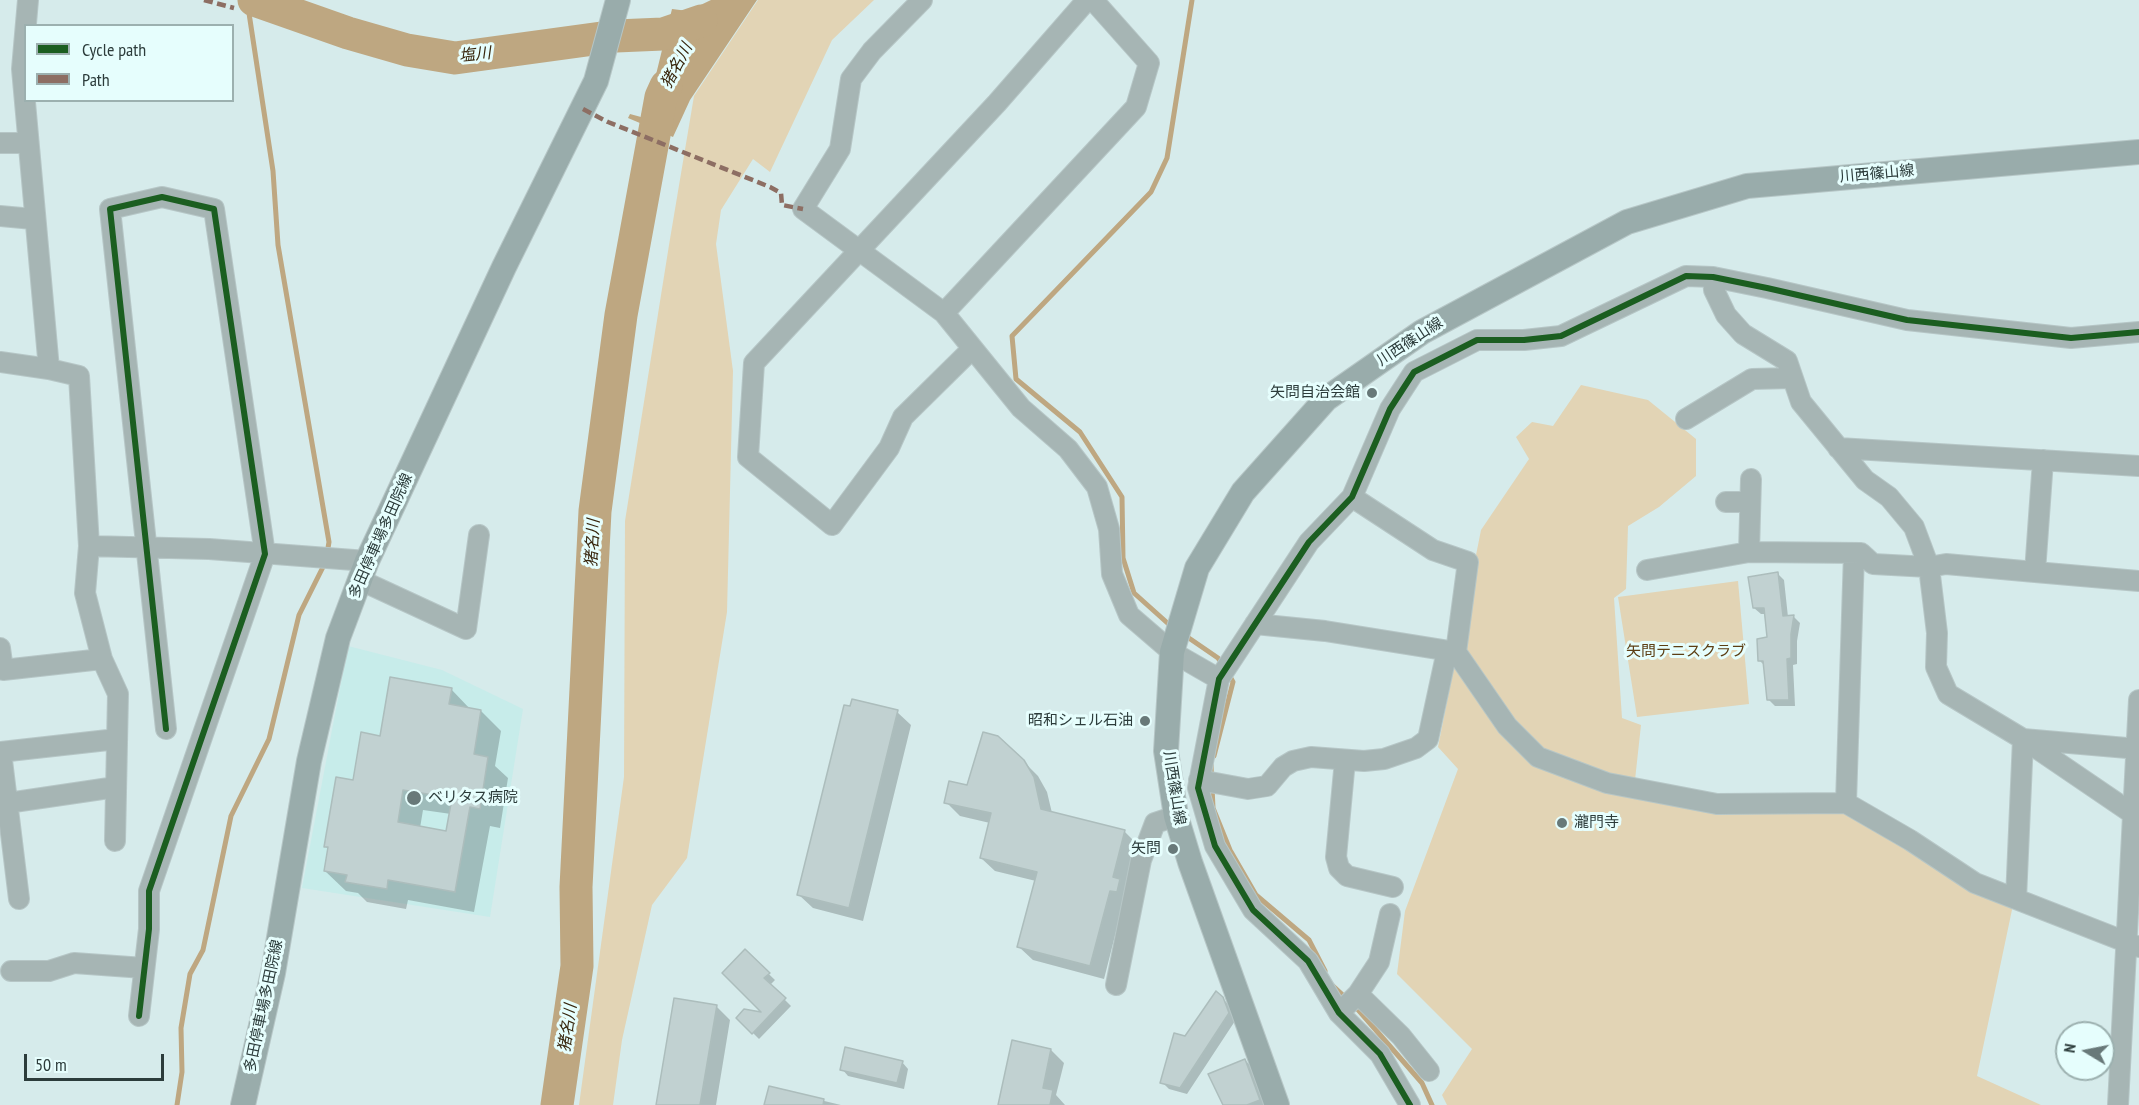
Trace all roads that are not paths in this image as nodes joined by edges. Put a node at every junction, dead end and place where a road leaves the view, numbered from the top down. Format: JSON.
{"nodes":[{"id":1,"x":28,"y":0,"type":"edge"},
{"id":2,"x":618,"y":0,"type":"edge"},
{"id":3,"x":922,"y":0,"type":"edge"},
{"id":4,"x":1087,"y":0,"type":"edge"},
{"id":5,"x":1093,"y":0,"type":"edge"},
{"id":6,"x":26,"y":24,"type":"edge"},
{"id":7,"x":24,"y":46,"type":"edge"},
{"id":8,"x":24,"y":99,"type":"edge"},
{"id":9,"x":24,"y":102,"type":"edge"},
{"id":10,"x":0,"y":143,"type":"edge"},
{"id":11,"x":27,"y":143,"type":"junction"},
{"id":12,"x":2139,"y":152,"type":"edge"},
{"id":13,"x":0,"y":216,"type":"edge"},
{"id":14,"x":33,"y":219,"type":"junction"},
{"id":15,"x":861,"y":250,"type":"junction"},
{"id":16,"x":1713,"y":277,"type":"junction"},
{"id":17,"x":944,"y":313,"type":"junction"},
{"id":18,"x":2139,"y":332,"type":"edge"},
{"id":19,"x":972,"y":349,"type":"junction"},
{"id":20,"x":0,"y":362,"type":"edge"},
{"id":21,"x":49,"y":369,"type":"junction"},
{"id":22,"x":1792,"y":378,"type":"junction"},
{"id":23,"x":1686,"y":419,"type":"dead end"},
{"id":24,"x":1838,"y":448,"type":"junction"},
{"id":25,"x":2043,"y":460,"type":"junction"},
{"id":26,"x":2139,"y":466,"type":"edge"},
{"id":27,"x":1751,"y":479,"type":"dead end"},
{"id":28,"x":1352,"y":497,"type":"junction"},
{"id":29,"x":1726,"y":502,"type":"dead end"},
{"id":30,"x":1750,"y":502,"type":"junction"},
{"id":31,"x":479,"y":535,"type":"dead end"},
{"id":32,"x":90,"y":546,"type":"junction"},
{"id":33,"x":147,"y":548,"type":"junction"},
{"id":34,"x":1749,"y":552,"type":"junction"},
{"id":35,"x":265,"y":553,"type":"junction"},
{"id":36,"x":1854,"y":553,"type":"junction"},
{"id":37,"x":1721,"y":557,"type":"dead end"},
{"id":38,"x":1929,"y":567,"type":"junction"},
{"id":39,"x":364,"y":571,"type":"junction"},
{"id":40,"x":2035,"y":572,"type":"junction"},
{"id":41,"x":2139,"y":581,"type":"edge"},
{"id":42,"x":1255,"y":624,"type":"junction"},
{"id":43,"x":0,"y":648,"type":"edge"},
{"id":44,"x":1172,"y":652,"type":"junction"},
{"id":45,"x":1451,"y":652,"type":"junction"},
{"id":46,"x":0,"y":655,"type":"edge"},
{"id":47,"x":102,"y":659,"type":"junction"},
{"id":48,"x":1219,"y":680,"type":"junction"},
{"id":49,"x":2139,"y":700,"type":"edge"},
{"id":50,"x":166,"y":729,"type":"dead end"},
{"id":51,"x":117,"y":739,"type":"junction"},
{"id":52,"x":2024,"y":739,"type":"junction"},
{"id":53,"x":2138,"y":749,"type":"edge"},
{"id":54,"x":1,"y":752,"type":"edge"},
{"id":55,"x":1345,"y":760,"type":"junction"},
{"id":56,"x":1200,"y":780,"type":"junction"},
{"id":57,"x":116,"y":787,"type":"junction"},
{"id":58,"x":1846,"y":803,"type":"junction"},
{"id":59,"x":4,"y":804,"type":"edge"},
{"id":60,"x":1176,"y":816,"type":"junction"},
{"id":61,"x":2135,"y":816,"type":"edge"},
{"id":62,"x":115,"y":841,"type":"dead end"},
{"id":63,"x":1393,"y":887,"type":"dead end"},
{"id":64,"x":19,"y":899,"type":"dead end"},
{"id":65,"x":2016,"y":899,"type":"junction"},
{"id":66,"x":1390,"y":914,"type":"dead end"},
{"id":67,"x":2133,"y":944,"type":"edge"},
{"id":68,"x":144,"y":968,"type":"junction"},
{"id":69,"x":11,"y":971,"type":"dead end"},
{"id":70,"x":1116,"y":985,"type":"dead end"},
{"id":71,"x":1358,"y":994,"type":"junction"},
{"id":72,"x":1339,"y":1013,"type":"junction"},
{"id":73,"x":139,"y":1016,"type":"dead end"},
{"id":74,"x":1429,"y":1071,"type":"dead end"},
{"id":75,"x":243,"y":1105,"type":"edge"},
{"id":76,"x":1278,"y":1105,"type":"edge"},
{"id":77,"x":1410,"y":1105,"type":"edge"},
{"id":78,"x":2118,"y":1105,"type":"edge"}],
"edges":[{"from":1,"to":6,"type":"street"},
{"from":2,"to":39,"type":"main road","name":"多田停車場多田院線"},
{"from":3,"to":15,"type":"street"},
{"from":4,"to":15,"type":"street"},
{"from":5,"to":17,"type":"street"},
{"from":7,"to":8,"type":"street"},
{"from":9,"to":11,"type":"street"},
{"from":10,"to":11,"type":"street"},
{"from":11,"to":14,"type":"street"},
{"from":12,"to":44,"type":"main road","name":"川西篠山線"},
{"from":13,"to":14,"type":"street"},
{"from":14,"to":21,"type":"street"},
{"from":15,"to":17,"type":"street"},
{"from":15,"to":19,"type":"street"},
{"from":16,"to":18,"type":"street"},
{"from":16,"to":22,"type":"street"},
{"from":16,"to":28,"type":"street"},
{"from":17,"to":19,"type":"street"},
{"from":19,"to":44,"type":"street"},
{"from":20,"to":21,"type":"street"},
{"from":21,"to":32,"type":"street"},
{"from":22,"to":23,"type":"street"},
{"from":22,"to":24,"type":"street"},
{"from":24,"to":25,"type":"street"},
{"from":24,"to":38,"type":"street"},
{"from":25,"to":26,"type":"street"},
{"from":25,"to":40,"type":"street"},
{"from":27,"to":30,"type":"street"},
{"from":28,"to":42,"type":"street"},
{"from":28,"to":45,"type":"street"},
{"from":29,"to":30,"type":"street"},
{"from":30,"to":34,"type":"street"},
{"from":31,"to":39,"type":"street"},
{"from":32,"to":33,"type":"street"},
{"from":32,"to":47,"type":"street"},
{"from":33,"to":35,"type":"street"},
{"from":33,"to":35,"type":"street"},
{"from":33,"to":50,"type":"street"},
{"from":34,"to":36,"type":"street"},
{"from":34,"to":37,"type":"street"},
{"from":35,"to":39,"type":"street"},
{"from":35,"to":68,"type":"street"},
{"from":36,"to":38,"type":"street"},
{"from":36,"to":58,"type":"street"},
{"from":38,"to":40,"type":"street"},
{"from":38,"to":52,"type":"street"},
{"from":39,"to":75,"type":"main road","name":"多田停車場多田院線"},
{"from":40,"to":41,"type":"street"},
{"from":42,"to":45,"type":"street"},
{"from":42,"to":48,"type":"street"},
{"from":43,"to":46,"type":"street"},
{"from":44,"to":48,"type":"street"},
{"from":44,"to":60,"type":"main road","name":"川西篠山線"},
{"from":45,"to":55,"type":"street"},
{"from":45,"to":58,"type":"street"},
{"from":46,"to":47,"type":"street"},
{"from":47,"to":51,"type":"street"},
{"from":48,"to":56,"type":"street"},
{"from":49,"to":53,"type":"street"},
{"from":51,"to":54,"type":"street"},
{"from":51,"to":57,"type":"street"},
{"from":52,"to":53,"type":"street"},
{"from":52,"to":61,"type":"street"},
{"from":52,"to":65,"type":"street"},
{"from":53,"to":61,"type":"street"},
{"from":54,"to":59,"type":"street"},
{"from":55,"to":56,"type":"street"},
{"from":55,"to":63,"type":"street"},
{"from":56,"to":72,"type":"street"},
{"from":57,"to":59,"type":"street"},
{"from":57,"to":62,"type":"street"},
{"from":58,"to":65,"type":"street"},
{"from":59,"to":64,"type":"street"},
{"from":60,"to":70,"type":"street"},
{"from":60,"to":76,"type":"main road","name":"川西篠山線"},
{"from":61,"to":67,"type":"street"},
{"from":65,"to":67,"type":"street"},
{"from":66,"to":71,"type":"street"},
{"from":67,"to":78,"type":"street"},
{"from":68,"to":69,"type":"street"},
{"from":68,"to":73,"type":"street"},
{"from":71,"to":72,"type":"street"},
{"from":71,"to":74,"type":"street"},
{"from":72,"to":77,"type":"street"}]}
